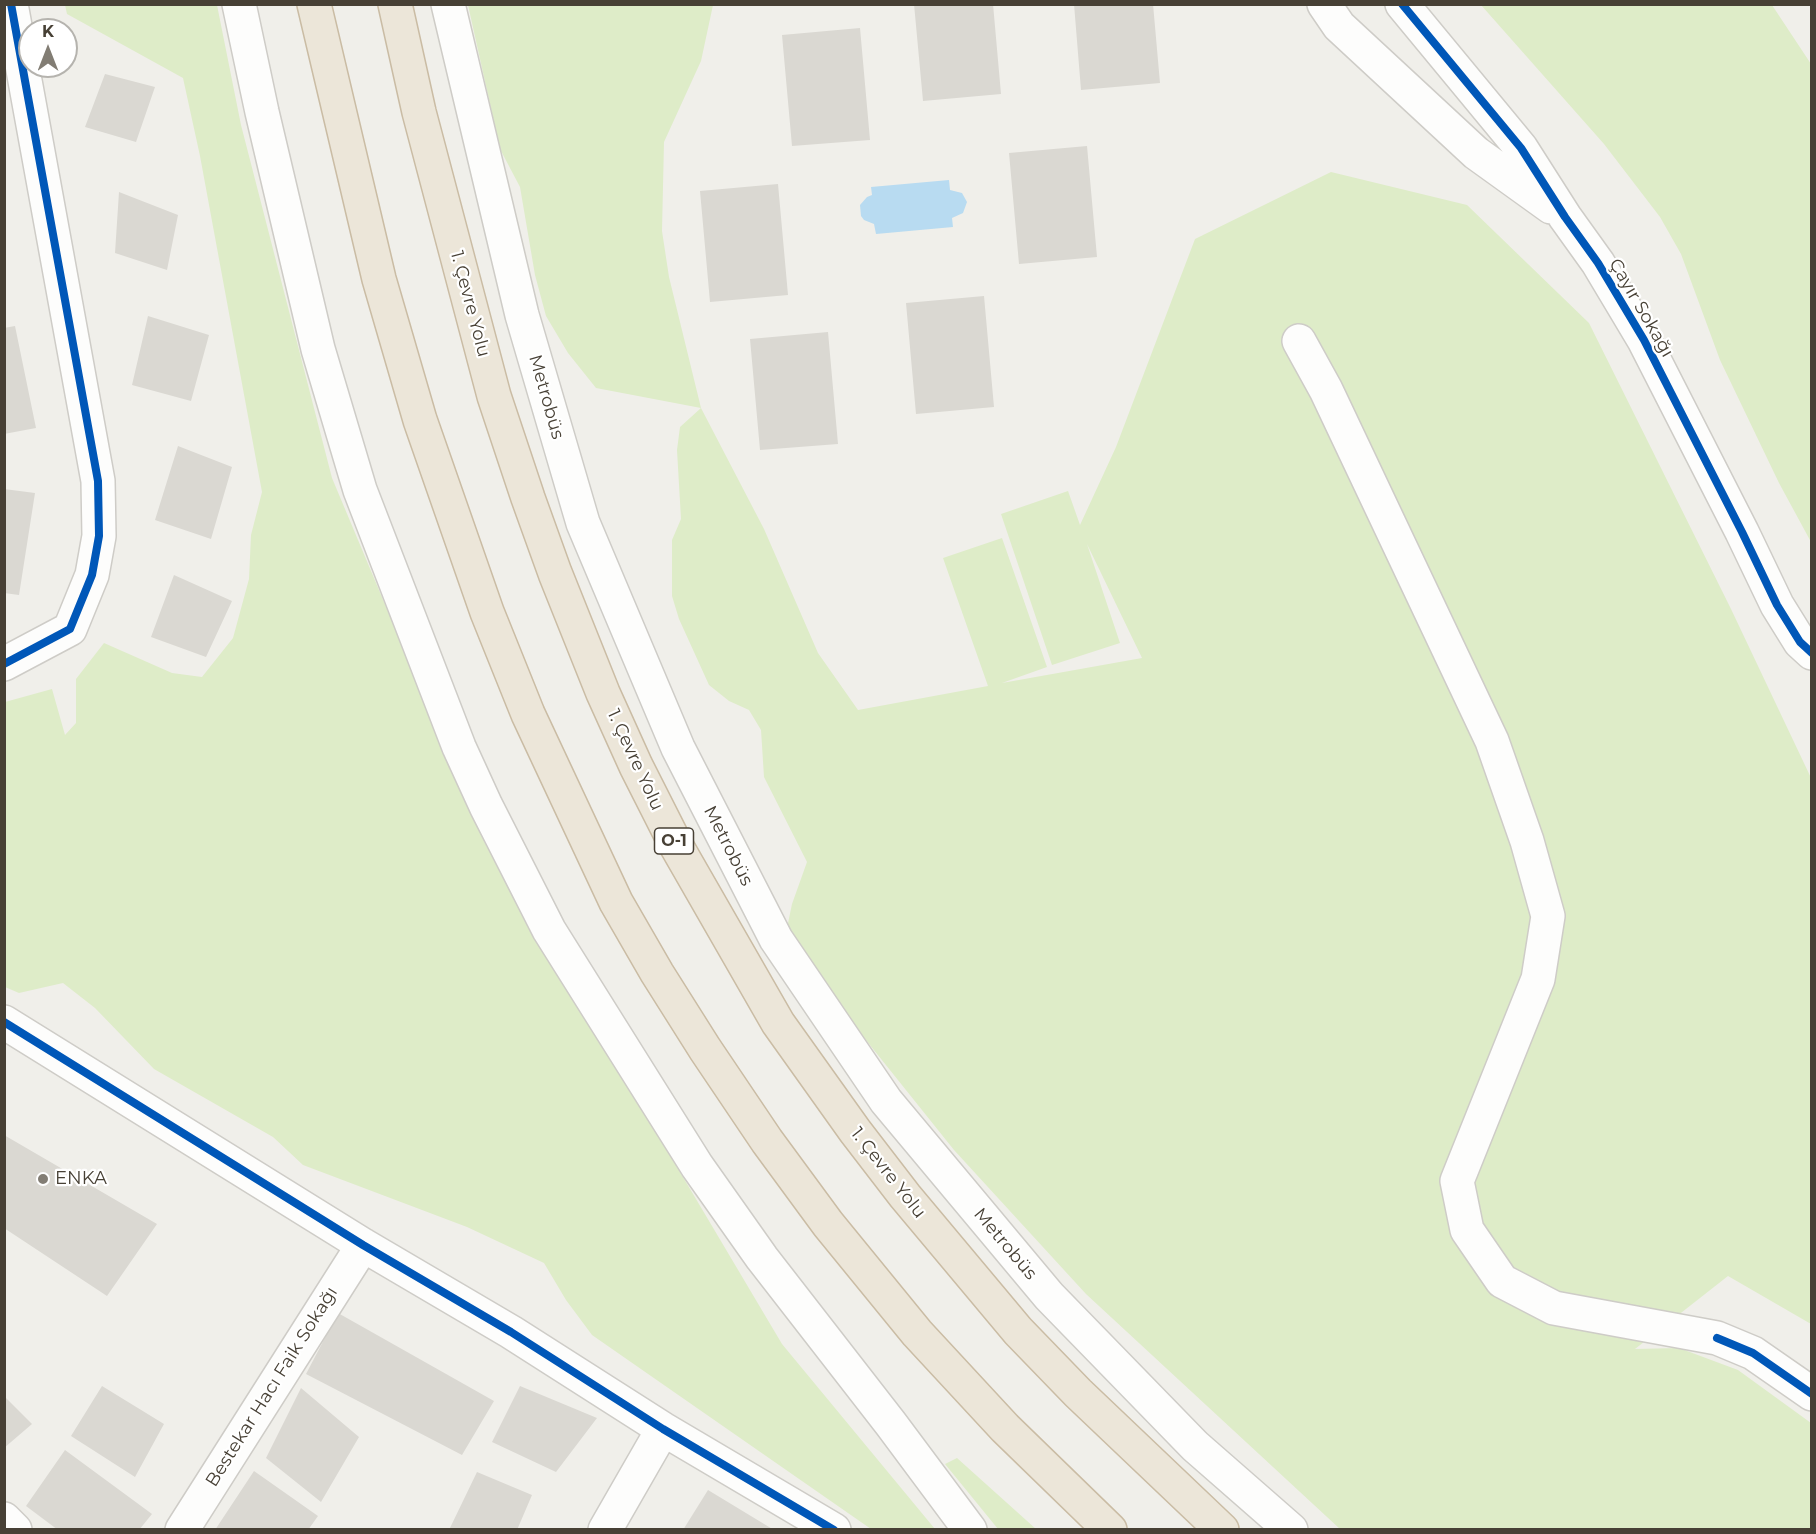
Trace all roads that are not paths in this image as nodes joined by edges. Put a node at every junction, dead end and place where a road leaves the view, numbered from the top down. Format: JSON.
{"nodes":[{"id":1,"x":11,"y":4,"type":"edge"},
{"id":2,"x":239,"y":4,"type":"edge"},
{"id":3,"x":314,"y":4,"type":"edge"},
{"id":4,"x":395,"y":4,"type":"edge"},
{"id":5,"x":448,"y":4,"type":"edge"},
{"id":6,"x":1324,"y":4,"type":"edge"},
{"id":7,"x":1402,"y":4,"type":"edge"},
{"id":8,"x":1564,"y":217,"type":"junction"},
{"id":9,"x":1299,"y":341,"type":"dead end"},
{"id":10,"x":1812,"y":653,"type":"edge"},
{"id":11,"x":4,"y":664,"type":"edge"},
{"id":12,"x":4,"y":1022,"type":"edge"},
{"id":13,"x":363,"y":1245,"type":"junction"},
{"id":14,"x":1812,"y":1394,"type":"edge"},
{"id":15,"x":663,"y":1429,"type":"junction"},
{"id":16,"x":4,"y":1519,"type":"edge"},
{"id":17,"x":15,"y":1530,"type":"edge"},
{"id":18,"x":182,"y":1530,"type":"edge"},
{"id":19,"x":605,"y":1530,"type":"edge"},
{"id":20,"x":834,"y":1530,"type":"edge"},
{"id":21,"x":970,"y":1530,"type":"edge"},
{"id":22,"x":1110,"y":1530,"type":"edge"},
{"id":23,"x":1222,"y":1530,"type":"edge"},
{"id":24,"x":1291,"y":1530,"type":"edge"}],
"edges":[{"from":1,"to":11,"type":"street"},
{"from":2,"to":21,"type":"street"},
{"from":3,"to":22,"type":"highway"},
{"from":4,"to":23,"type":"highway","name":"1. Çevre Yolu","number":"O-1"},
{"from":5,"to":24,"type":"street","name":"Metrobüs"},
{"from":6,"to":8,"type":"street","name":"Çayır Sokağı"},
{"from":7,"to":8,"type":"street","name":"Çayır Sokağı"},
{"from":8,"to":10,"type":"street","name":"Çayır Sokağı"},
{"from":9,"to":14,"type":"street"},
{"from":12,"to":13,"type":"street"},
{"from":13,"to":15,"type":"street"},
{"from":13,"to":18,"type":"street","name":"Bestekar Hacı Faik Sokağı"},
{"from":15,"to":19,"type":"street"},
{"from":15,"to":20,"type":"street"},
{"from":16,"to":17,"type":"street"}]}
